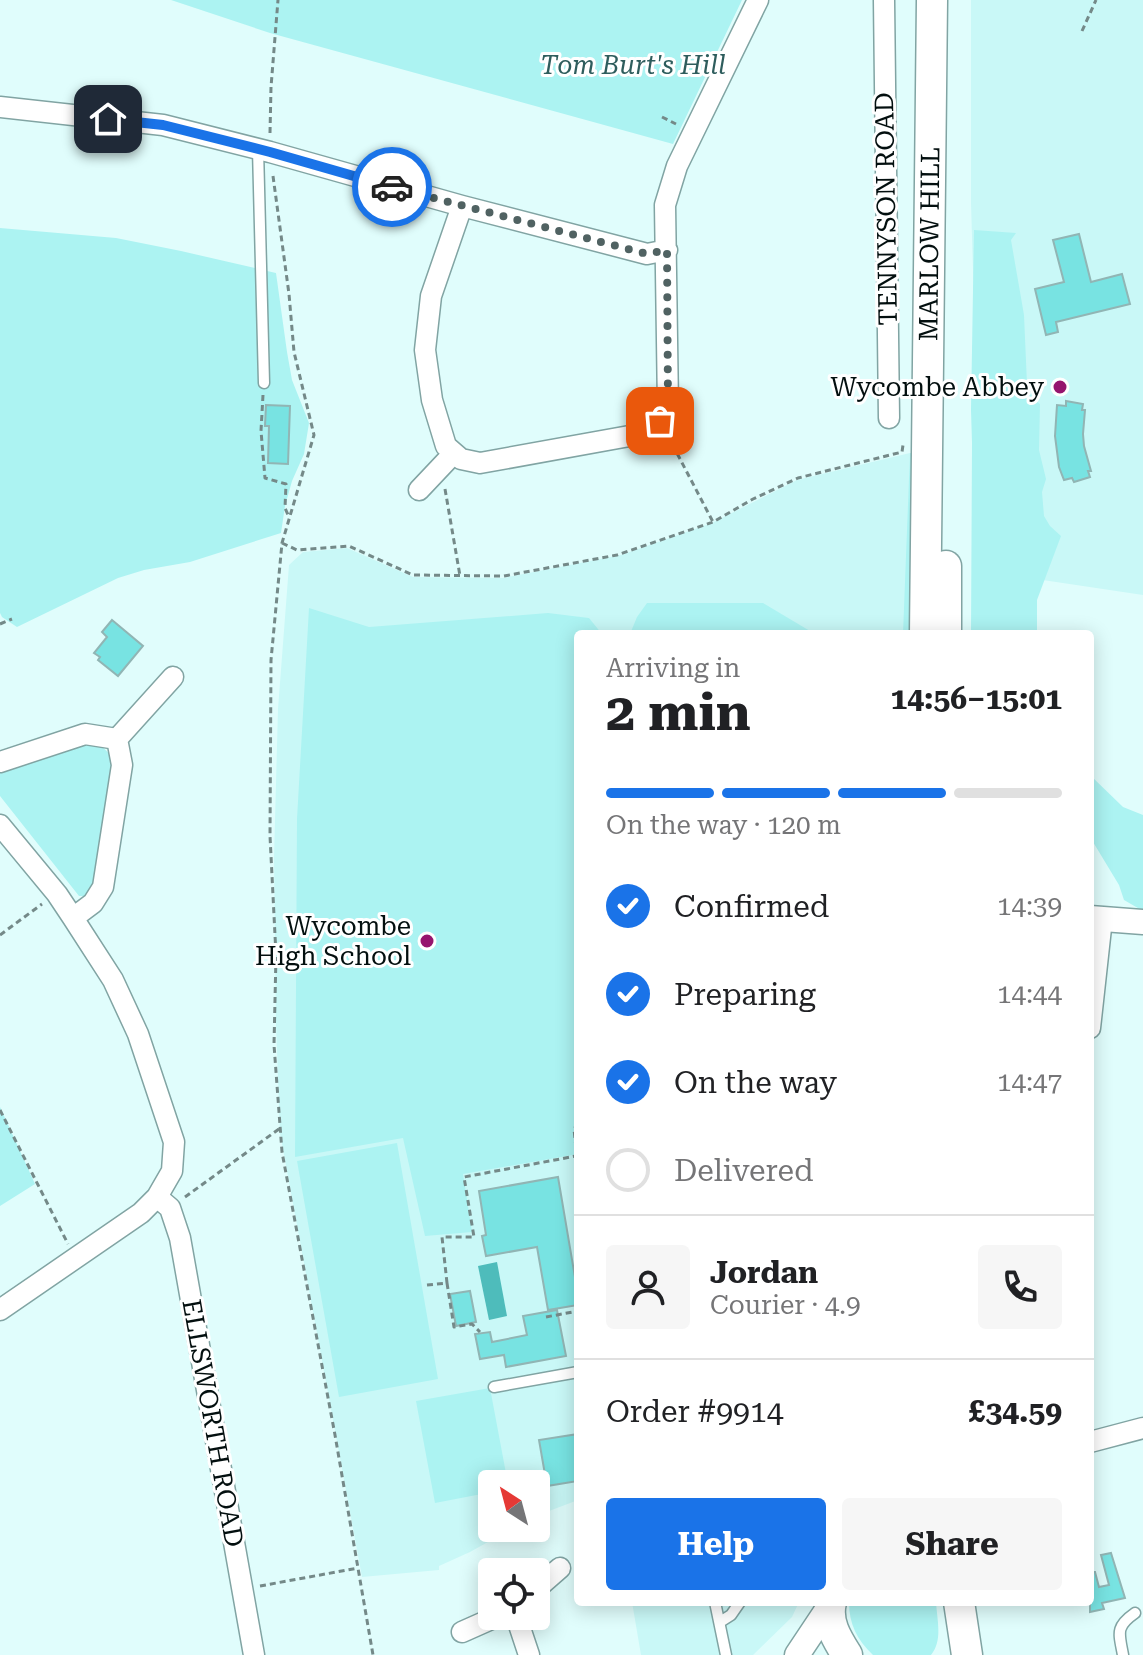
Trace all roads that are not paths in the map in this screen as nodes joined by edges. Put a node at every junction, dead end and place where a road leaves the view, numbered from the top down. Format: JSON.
{"nodes":[{"id":1,"x":758,"y":0,"type":"edge"},
{"id":2,"x":884,"y":0,"type":"edge"},
{"id":3,"x":932,"y":0,"type":"edge"},
{"id":4,"x":949,"y":0,"type":"edge"},
{"id":5,"x":0,"y":107,"type":"edge"},
{"id":6,"x":264,"y":150,"type":"junction"},
{"id":7,"x":462,"y":206,"type":"junction"},
{"id":8,"x":667,"y":250,"type":"junction"},
{"id":9,"x":264,"y":383,"type":"road end"},
{"id":10,"x":889,"y":418,"type":"dead end"},
{"id":11,"x":447,"y":460,"type":"junction"},
{"id":12,"x":419,"y":490,"type":"dead end"},
{"id":13,"x":925,"y":630,"type":"edge"},
{"id":14,"x":946,"y":630,"type":"edge"},
{"id":15,"x":173,"y":677,"type":"dead end"},
{"id":16,"x":117,"y":739,"type":"junction"},
{"id":17,"x":0,"y":762,"type":"edge"},
{"id":18,"x":0,"y":825,"type":"edge"},
{"id":19,"x":73,"y":918,"type":"junction"},
{"id":20,"x":1096,"y":918,"type":"edge"},
{"id":21,"x":1143,"y":922,"type":"edge"},
{"id":22,"x":1094,"y":955,"type":"edge"},
{"id":23,"x":164,"y":1203,"type":"junction"},
{"id":24,"x":0,"y":1310,"type":"edge"},
{"id":25,"x":574,"y":1373,"type":"edge"},
{"id":26,"x":494,"y":1387,"type":"dead end"},
{"id":27,"x":1143,"y":1428,"type":"edge"},
{"id":28,"x":1094,"y":1441,"type":"edge"},
{"id":29,"x":560,"y":1568,"type":"dead end"},
{"id":30,"x":550,"y":1577,"type":"edge"},
{"id":31,"x":716,"y":1606,"type":"edge"},
{"id":32,"x":737,"y":1606,"type":"edge"},
{"id":33,"x":829,"y":1606,"type":"edge"},
{"id":34,"x":830,"y":1606,"type":"edge"},
{"id":35,"x":959,"y":1606,"type":"edge"},
{"id":36,"x":1135,"y":1613,"type":"dead end"},
{"id":37,"x":720,"y":1622,"type":"junction"},
{"id":38,"x":478,"y":1625,"type":"edge"},
{"id":39,"x":521,"y":1630,"type":"edge"},
{"id":40,"x":462,"y":1632,"type":"dead end"},
{"id":41,"x":963,"y":1651,"type":"edge"},
{"id":42,"x":254,"y":1655,"type":"edge"},
{"id":43,"x":529,"y":1655,"type":"edge"},
{"id":44,"x":726,"y":1655,"type":"edge"},
{"id":45,"x":797,"y":1655,"type":"edge"},
{"id":46,"x":847,"y":1655,"type":"edge"},
{"id":47,"x":1123,"y":1655,"type":"edge"}],
"edges":[{"from":1,"to":8,"type":"street"},
{"from":2,"to":10,"type":"street","name":"TENNYSON ROAD"},
{"from":3,"to":13,"type":"main road","name":"MARLOW HILL"},
{"from":4,"to":14,"type":"main road","name":"MARLOW HILL"},
{"from":5,"to":6,"type":"street"},
{"from":6,"to":7,"type":"street"},
{"from":6,"to":9,"type":"lane"},
{"from":7,"to":8,"type":"street"},
{"from":7,"to":11,"type":"street"},
{"from":8,"to":11,"type":"street"},
{"from":11,"to":12,"type":"street"},
{"from":15,"to":16,"type":"street"},
{"from":16,"to":17,"type":"street"},
{"from":16,"to":19,"type":"street"},
{"from":18,"to":19,"type":"street"},
{"from":19,"to":23,"type":"street"},
{"from":20,"to":21,"type":"street"},
{"from":20,"to":22,"type":"street"},
{"from":23,"to":24,"type":"street"},
{"from":23,"to":42,"type":"street","name":"ELLSWORTH ROAD"},
{"from":25,"to":26,"type":"lane"},
{"from":27,"to":28,"type":"street"},
{"from":29,"to":30,"type":"street"},
{"from":31,"to":37,"type":"lane"},
{"from":32,"to":37,"type":"lane"},
{"from":33,"to":45,"type":"street"},
{"from":34,"to":46,"type":"main road"},
{"from":35,"to":41,"type":"main road"},
{"from":36,"to":47,"type":"lane"},
{"from":37,"to":44,"type":"lane"},
{"from":38,"to":40,"type":"street"},
{"from":39,"to":43,"type":"street"}]}
